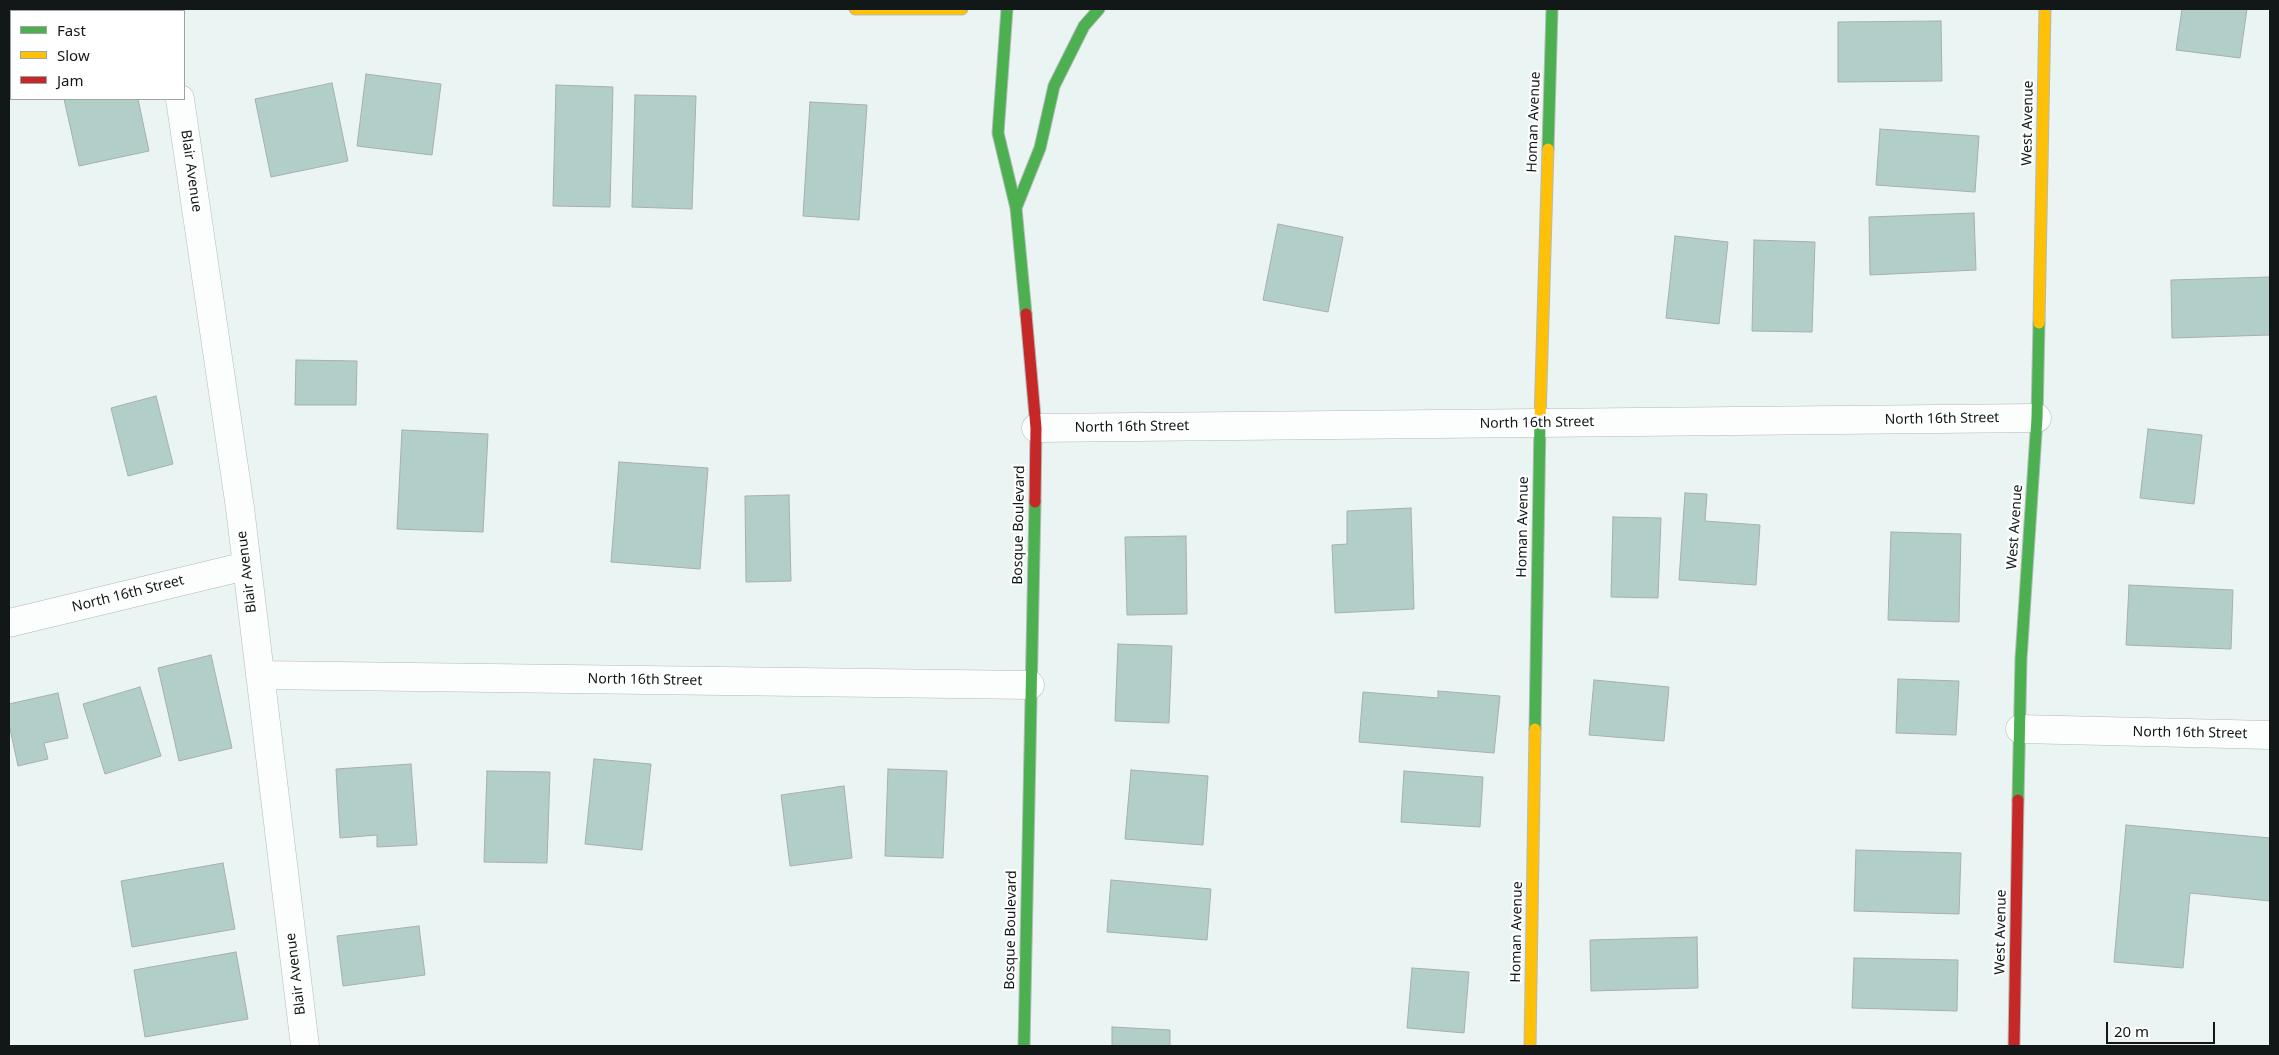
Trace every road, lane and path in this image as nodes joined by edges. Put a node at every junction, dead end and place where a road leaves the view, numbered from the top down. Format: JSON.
{"nodes":[{"id":1,"x":855,"y":9,"type":"edge"},
{"id":2,"x":962,"y":9,"type":"edge"},
{"id":3,"x":1008,"y":9,"type":"edge"},
{"id":4,"x":1098,"y":9,"type":"edge"},
{"id":5,"x":1552,"y":9,"type":"edge"},
{"id":6,"x":2045,"y":9,"type":"edge"},
{"id":7,"x":180,"y":100,"type":"edge"},
{"id":8,"x":1016,"y":208,"type":"junction"},
{"id":9,"x":2037,"y":418,"type":"junction"},
{"id":10,"x":1540,"y":423,"type":"junction"},
{"id":11,"x":1036,"y":428,"type":"junction"},
{"id":12,"x":246,"y":566,"type":"junction"},
{"id":13,"x":9,"y":623,"type":"edge"},
{"id":14,"x":260,"y":675,"type":"junction"},
{"id":15,"x":1030,"y":685,"type":"junction"},
{"id":16,"x":2020,"y":729,"type":"junction"},
{"id":17,"x":2270,"y":735,"type":"edge"},
{"id":18,"x":305,"y":1046,"type":"edge"},
{"id":19,"x":1024,"y":1046,"type":"edge"},
{"id":20,"x":1530,"y":1046,"type":"edge"},
{"id":21,"x":2014,"y":1046,"type":"edge"}],
"edges":[{"from":1,"to":2,"type":"street"},
{"from":3,"to":8,"type":"street","name":"Bosque Boulevard"},
{"from":4,"to":8,"type":"street"},
{"from":5,"to":10,"type":"street","name":"Homan Avenue"},
{"from":6,"to":9,"type":"street","name":"West Avenue"},
{"from":7,"to":12,"type":"street","name":"Blair Avenue"},
{"from":8,"to":11,"type":"street","name":"Bosque Boulevard"},
{"from":9,"to":10,"type":"street","name":"North 16th Street"},
{"from":9,"to":16,"type":"street","name":"West Avenue"},
{"from":10,"to":11,"type":"street","name":"North 16th Street"},
{"from":10,"to":20,"type":"street","name":"Homan Avenue"},
{"from":11,"to":15,"type":"street","name":"Bosque Boulevard"},
{"from":12,"to":13,"type":"street","name":"North 16th Street"},
{"from":12,"to":14,"type":"street","name":"Blair Avenue"},
{"from":14,"to":15,"type":"street","name":"North 16th Street"},
{"from":14,"to":18,"type":"street","name":"Blair Avenue"},
{"from":15,"to":19,"type":"street","name":"Bosque Boulevard"},
{"from":16,"to":17,"type":"street","name":"North 16th Street"},
{"from":16,"to":21,"type":"street","name":"West Avenue"}]}
